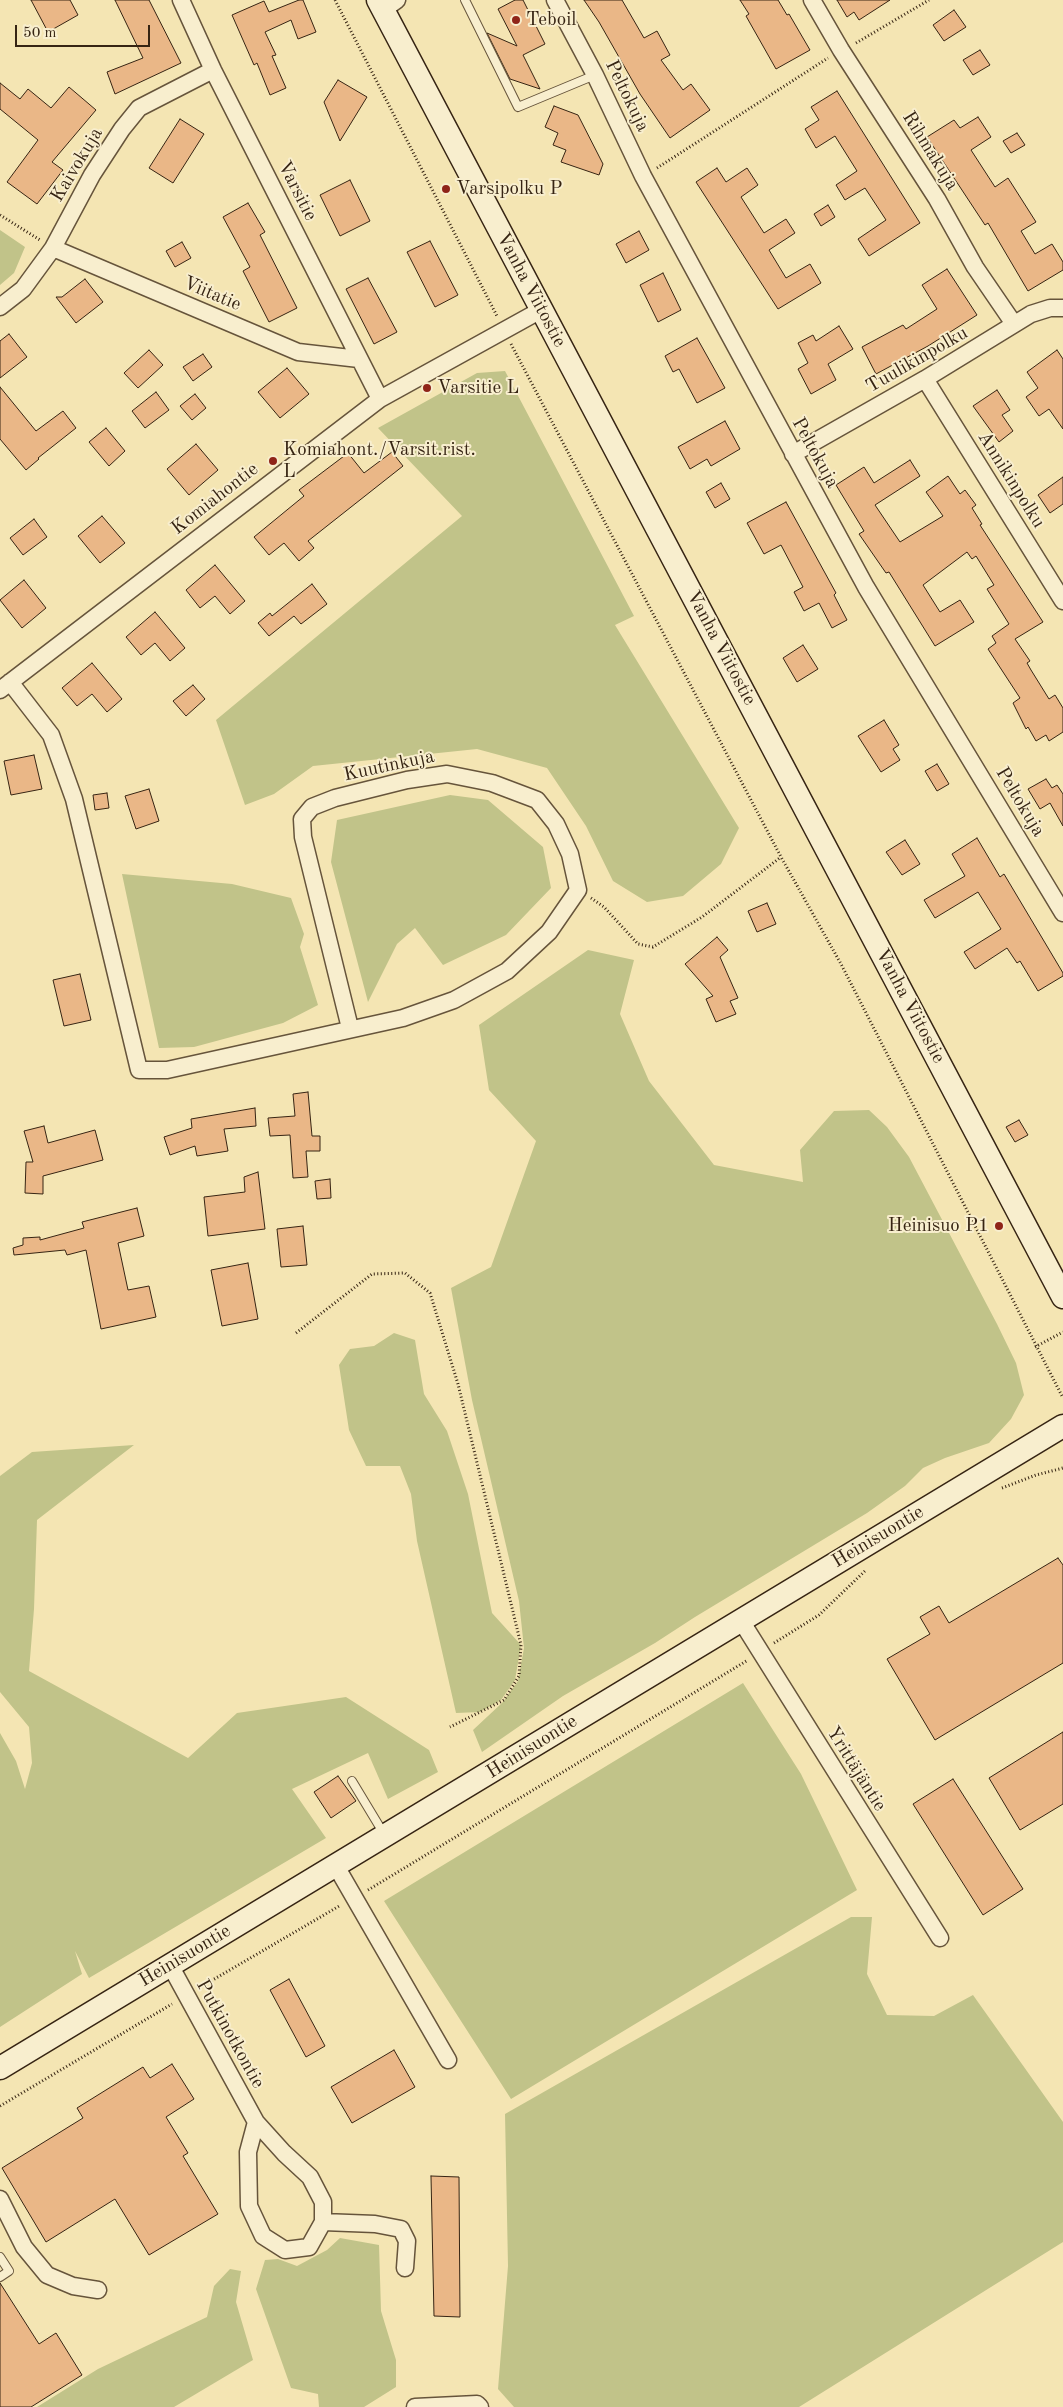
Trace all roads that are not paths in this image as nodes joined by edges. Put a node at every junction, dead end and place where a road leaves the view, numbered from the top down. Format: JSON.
{"nodes":[{"id":1,"x":181,"y":0,"type":"edge"},
{"id":2,"x":465,"y":0,"type":"edge"},
{"id":3,"x":555,"y":0,"type":"edge"},
{"id":4,"x":812,"y":0,"type":"edge"},
{"id":5,"x":386,"y":3,"type":"edge"},
{"id":6,"x":213,"y":70,"type":"junction"},
{"id":7,"x":595,"y":75,"type":"junction"},
{"id":8,"x":53,"y":248,"type":"junction"},
{"id":9,"x":0,"y":307,"type":"edge"},
{"id":10,"x":1063,"y":308,"type":"edge"},
{"id":11,"x":541,"y":310,"type":"junction"},
{"id":12,"x":1014,"y":324,"type":"junction"},
{"id":13,"x":359,"y":359,"type":"junction"},
{"id":14,"x":925,"y":380,"type":"junction"},
{"id":15,"x":380,"y":399,"type":"junction"},
{"id":16,"x":793,"y":454,"type":"junction"},
{"id":17,"x":1063,"y":601,"type":"edge"},
{"id":18,"x":5,"y":686,"type":"edge"},
{"id":19,"x":1061,"y":904,"type":"edge"},
{"id":20,"x":350,"y":1028,"type":"junction"},
{"id":21,"x":1063,"y":1297,"type":"edge"},
{"id":22,"x":1063,"y":1426,"type":"edge"},
{"id":23,"x":740,"y":1620,"type":"junction"},
{"id":24,"x":352,"y":1781,"type":"dead end"},
{"id":25,"x":385,"y":1836,"type":"junction"},
{"id":26,"x":336,"y":1866,"type":"junction"},
{"id":27,"x":940,"y":1938,"type":"dead end"},
{"id":28,"x":170,"y":1965,"type":"junction"},
{"id":29,"x":448,"y":2060,"type":"dead end"},
{"id":30,"x":0,"y":2068,"type":"edge"},
{"id":31,"x":256,"y":2122,"type":"junction"},
{"id":32,"x":0,"y":2199,"type":"edge"},
{"id":33,"x":323,"y":2222,"type":"junction"},
{"id":34,"x":0,"y":2256,"type":"edge"},
{"id":35,"x":405,"y":2268,"type":"dead end"},
{"id":36,"x":0,"y":2277,"type":"edge"},
{"id":37,"x":98,"y":2290,"type":"dead end"},
{"id":38,"x":416,"y":2407,"type":"edge"},
{"id":39,"x":480,"y":2407,"type":"edge"}],
"edges":[{"from":1,"to":6,"type":"street","name":"Varsitie"},
{"from":2,"to":7,"type":"lane"},
{"from":3,"to":7,"type":"street","name":"Peltokuja"},
{"from":4,"to":12,"type":"street","name":"Rihmakuja"},
{"from":5,"to":11,"type":"main road","name":"Vanha Viitostie"},
{"from":6,"to":8,"type":"street","name":"Kaivokuja"},
{"from":6,"to":13,"type":"street","name":"Varsitie"},
{"from":7,"to":16,"type":"street","name":"Peltokuja"},
{"from":8,"to":9,"type":"street","name":"Kaivokuja"},
{"from":8,"to":13,"type":"street","name":"Viitatie"},
{"from":10,"to":12,"type":"street","name":"Tuulikinpolku"},
{"from":11,"to":15,"type":"street","name":"Komiahontie"},
{"from":11,"to":21,"type":"main road","name":"Vanha Viitostie"},
{"from":12,"to":14,"type":"street","name":"Tuulikinpolku"},
{"from":13,"to":15,"type":"street","name":"Varsitie"},
{"from":14,"to":16,"type":"street","name":"Tuulikinpolku"},
{"from":14,"to":17,"type":"street","name":"Annikinpolku"},
{"from":15,"to":18,"type":"street","name":"Komiahontie"},
{"from":16,"to":19,"type":"street","name":"Peltokuja"},
{"from":18,"to":20,"type":"street"},
{"from":20,"to":20,"type":"street","name":"Kuutinkuja"},
{"from":22,"to":23,"type":"main road","name":"Heinisuontie"},
{"from":23,"to":25,"type":"main road","name":"Heinisuontie"},
{"from":23,"to":27,"type":"street","name":"Yrittäjäntie"},
{"from":24,"to":25,"type":"lane"},
{"from":25,"to":26,"type":"main road","name":"Heinisuontie"},
{"from":26,"to":28,"type":"main road","name":"Heinisuontie"},
{"from":26,"to":29,"type":"street"},
{"from":28,"to":30,"type":"main road","name":"Heinisuontie"},
{"from":28,"to":31,"type":"street","name":"Putkinotkontie"},
{"from":31,"to":33,"type":"street","name":"Putkinotkontie"},
{"from":31,"to":33,"type":"street"},
{"from":32,"to":37,"type":"street"},
{"from":33,"to":35,"type":"street"},
{"from":34,"to":36,"type":"lane"},
{"from":38,"to":39,"type":"street"}]}
